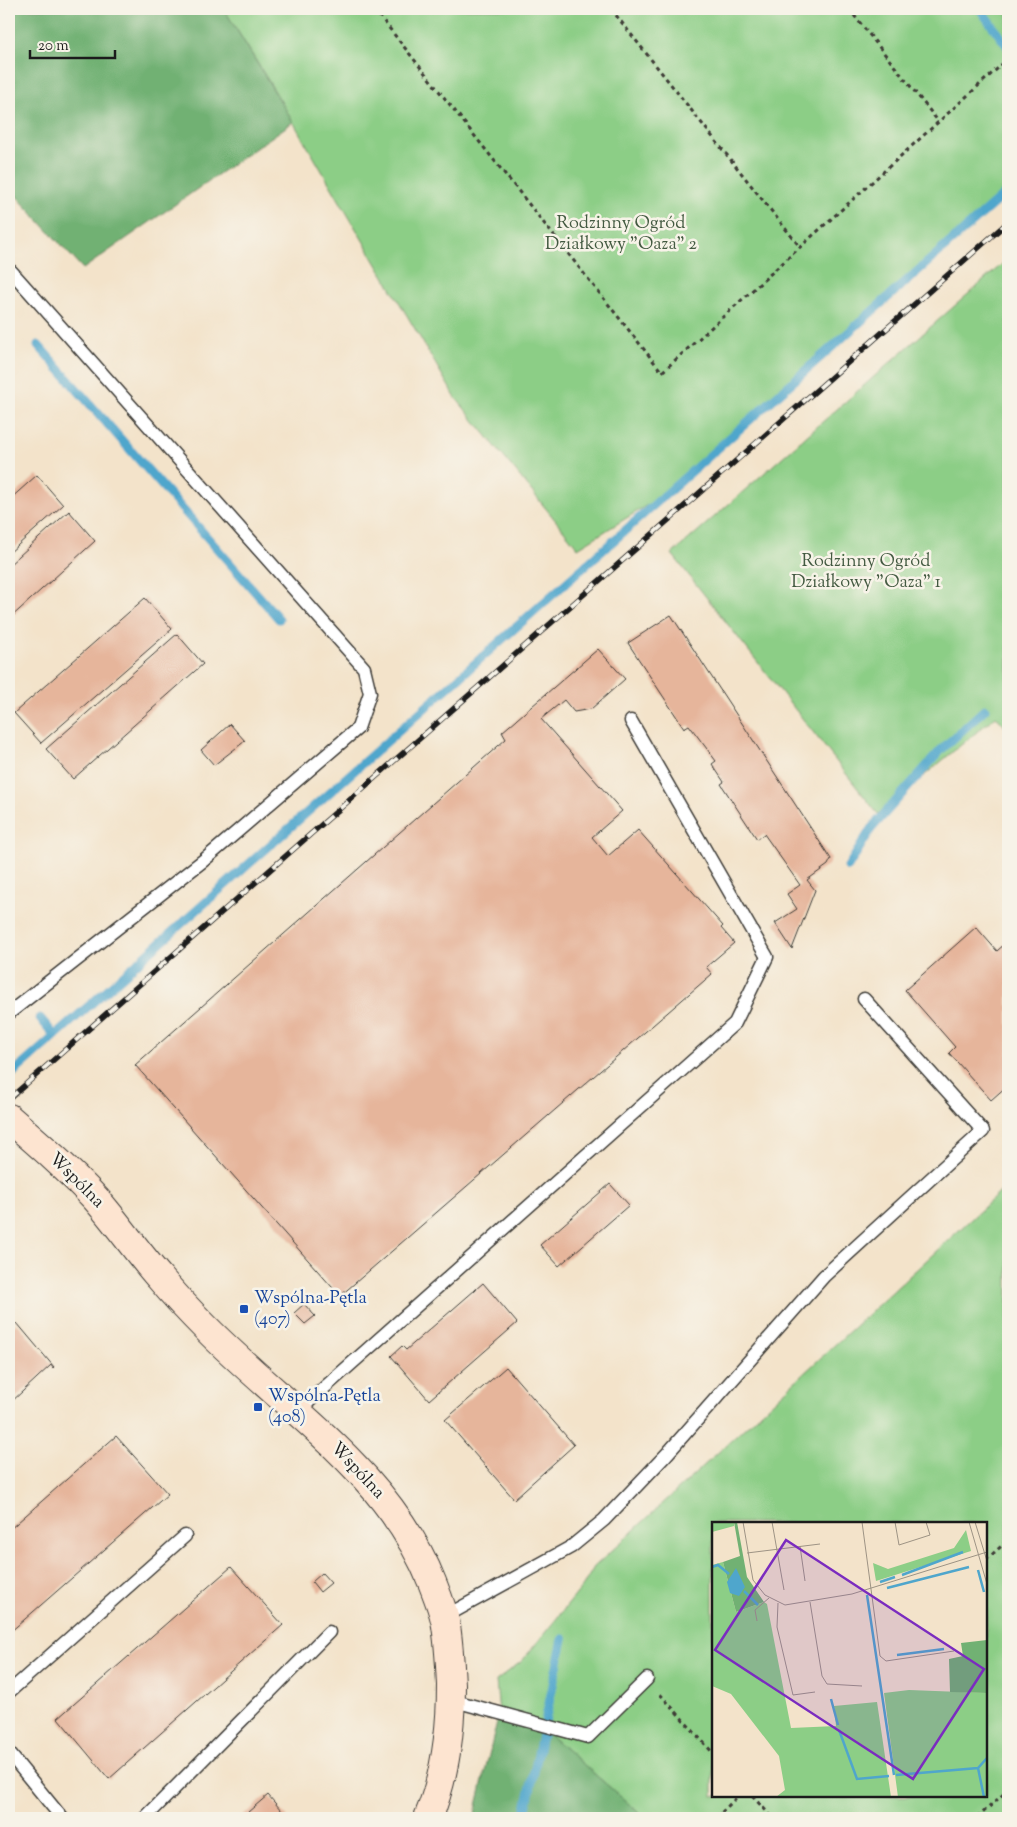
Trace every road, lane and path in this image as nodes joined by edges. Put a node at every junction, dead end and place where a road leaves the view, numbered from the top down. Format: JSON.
{"nodes":[{"id":1,"x":374,"y":9,"type":"edge"},
{"id":2,"x":611,"y":9,"type":"edge"},
{"id":3,"x":849,"y":9,"type":"edge"},
{"id":4,"x":1008,"y":59,"type":"edge"},
{"id":5,"x":938,"y":121,"type":"junction"},
{"id":6,"x":800,"y":246,"type":"junction"},
{"id":7,"x":11,"y":271,"type":"dead end"},
{"id":8,"x":632,"y":721,"type":"dead end"},
{"id":9,"x":864,"y":999,"type":"dead end"},
{"id":10,"x":9,"y":1012,"type":"edge"},
{"id":11,"x":9,"y":1118,"type":"edge"},
{"id":12,"x":297,"y":1412,"type":"junction"},
{"id":13,"x":185,"y":1536,"type":"dead end"},
{"id":14,"x":1008,"y":1540,"type":"edge"},
{"id":15,"x":987,"y":1559,"type":"edge"},
{"id":16,"x":444,"y":1617,"type":"junction"},
{"id":17,"x":329,"y":1632,"type":"dead end"},
{"id":18,"x":646,"y":1679,"type":"joint"},
{"id":19,"x":9,"y":1692,"type":"edge"},
{"id":20,"x":451,"y":1700,"type":"junction"},
{"id":21,"x":712,"y":1751,"type":"edge"},
{"id":22,"x":9,"y":1753,"type":"edge"},
{"id":23,"x":1008,"y":1790,"type":"edge"},
{"id":24,"x":737,"y":1797,"type":"edge"},
{"id":25,"x":753,"y":1797,"type":"edge"},
{"id":26,"x":62,"y":1818,"type":"edge"},
{"id":27,"x":145,"y":1818,"type":"edge"},
{"id":28,"x":428,"y":1818,"type":"edge"},
{"id":29,"x":716,"y":1818,"type":"edge"},
{"id":30,"x":773,"y":1818,"type":"edge"},
{"id":31,"x":977,"y":1818,"type":"edge"}],
"edges":[{"from":1,"to":6,"type":"path"},
{"from":2,"to":6,"type":"path"},
{"from":3,"to":5,"type":"path"},
{"from":4,"to":5,"type":"path"},
{"from":5,"to":6,"type":"path"},
{"from":7,"to":10,"type":"lane"},
{"from":8,"to":12,"type":"lane"},
{"from":9,"to":16,"type":"lane"},
{"from":11,"to":12,"type":"street","name":"Wspólna"},
{"from":12,"to":16,"type":"street","name":"Wspólna"},
{"from":13,"to":19,"type":"lane"},
{"from":14,"to":15,"type":"path"},
{"from":16,"to":20,"type":"street","name":"Wspólna"},
{"from":17,"to":27,"type":"lane"},
{"from":18,"to":20,"type":"lane"},
{"from":18,"to":21,"type":"path"},
{"from":20,"to":28,"type":"street","name":"Wspólna"},
{"from":22,"to":26,"type":"lane"},
{"from":23,"to":31,"type":"path"},
{"from":24,"to":29,"type":"path"},
{"from":25,"to":30,"type":"path"}]}
